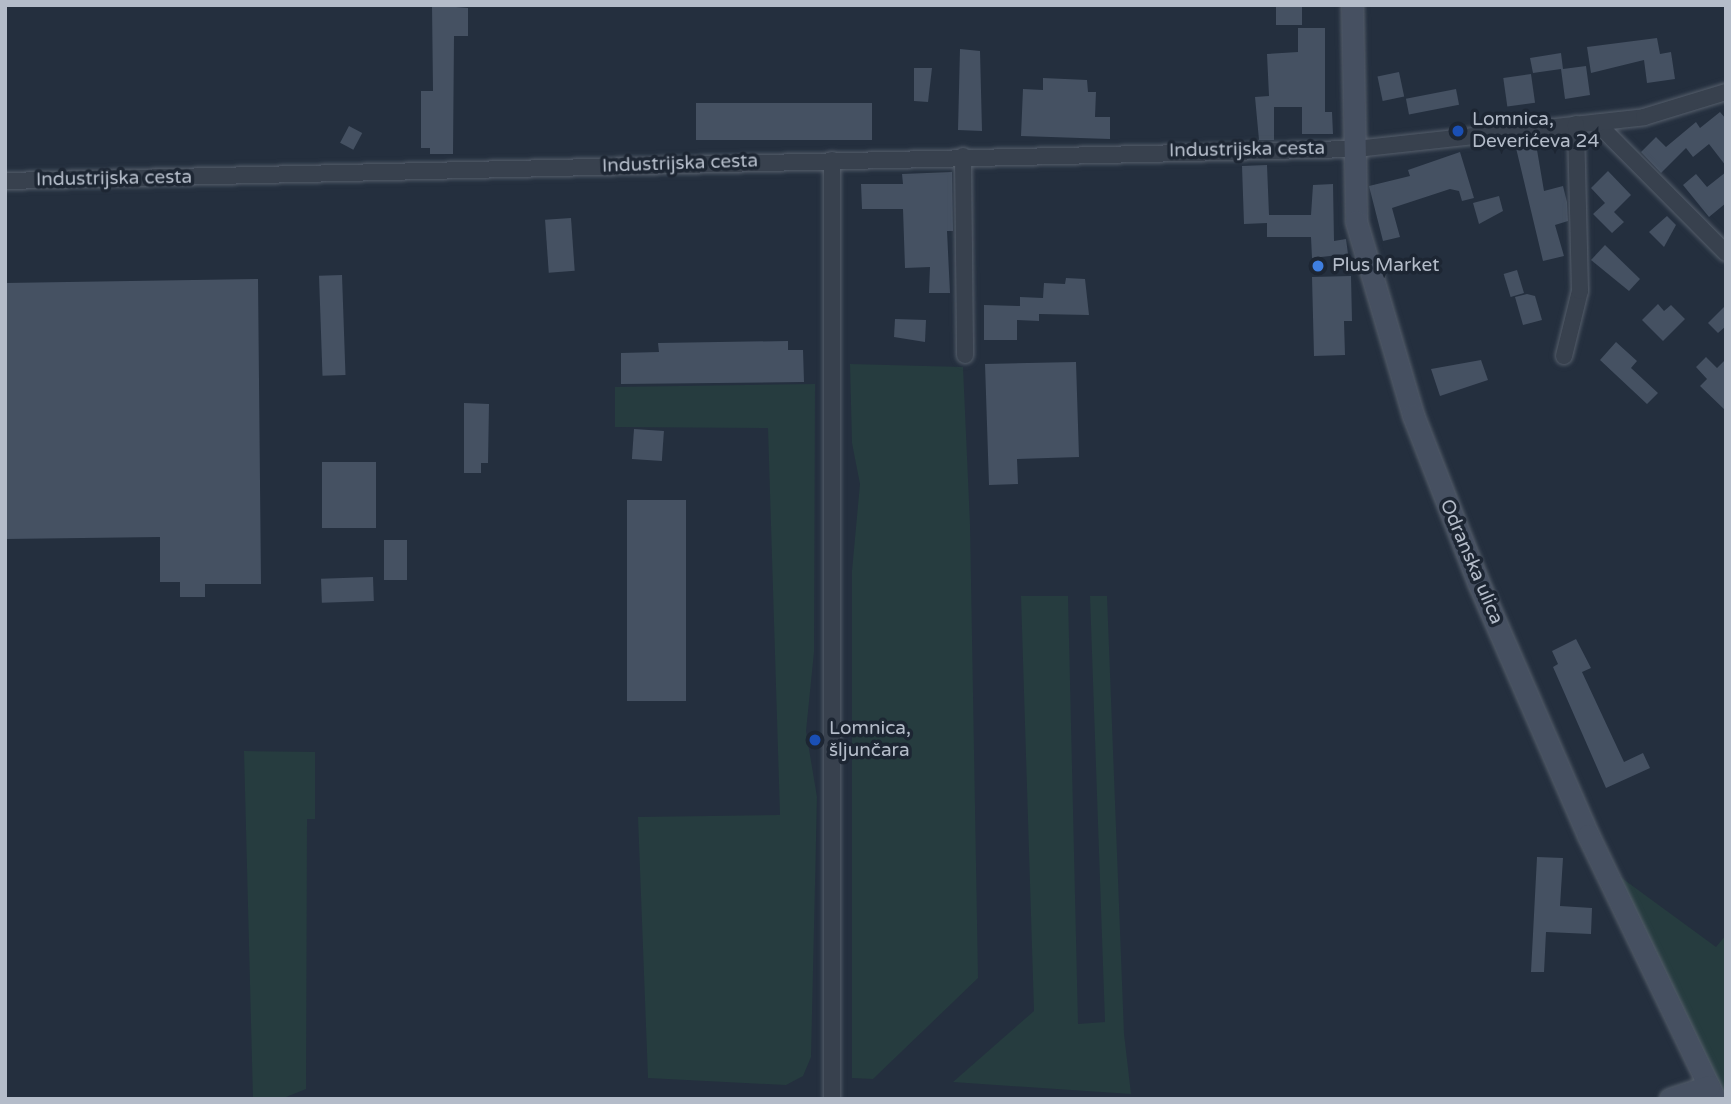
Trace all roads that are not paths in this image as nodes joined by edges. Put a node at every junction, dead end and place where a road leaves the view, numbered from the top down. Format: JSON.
{"nodes":[{"id":1,"x":1352,"y":5,"type":"edge"},
{"id":2,"x":1726,"y":92,"type":"edge"},
{"id":3,"x":1597,"y":123,"type":"junction"},
{"id":4,"x":1576,"y":124,"type":"junction"},
{"id":5,"x":1356,"y":149,"type":"junction"},
{"id":6,"x":963,"y":156,"type":"junction"},
{"id":7,"x":832,"y":159,"type":"junction"},
{"id":8,"x":5,"y":181,"type":"edge"},
{"id":9,"x":1726,"y":253,"type":"edge"},
{"id":10,"x":965,"y":355,"type":"dead end"},
{"id":11,"x":1564,"y":356,"type":"dead end"},
{"id":12,"x":1712,"y":1093,"type":"edge"},
{"id":13,"x":832,"y":1099,"type":"edge"},
{"id":14,"x":1670,"y":1099,"type":"edge"}],
"edges":[{"from":1,"to":5,"type":"main road","name":"Odranska ulica"},
{"from":2,"to":3,"type":"street","name":"Industrijska cesta"},
{"from":3,"to":4,"type":"street","name":"Industrijska cesta"},
{"from":3,"to":9,"type":"street"},
{"from":4,"to":5,"type":"street","name":"Industrijska cesta"},
{"from":4,"to":11,"type":"street"},
{"from":5,"to":6,"type":"street","name":"Industrijska cesta"},
{"from":5,"to":12,"type":"main road","name":"Odranska ulica"},
{"from":6,"to":7,"type":"street","name":"Industrijska cesta"},
{"from":6,"to":10,"type":"street"},
{"from":7,"to":8,"type":"street","name":"Industrijska cesta"},
{"from":7,"to":13,"type":"street"},
{"from":12,"to":14,"type":"main road"}]}
